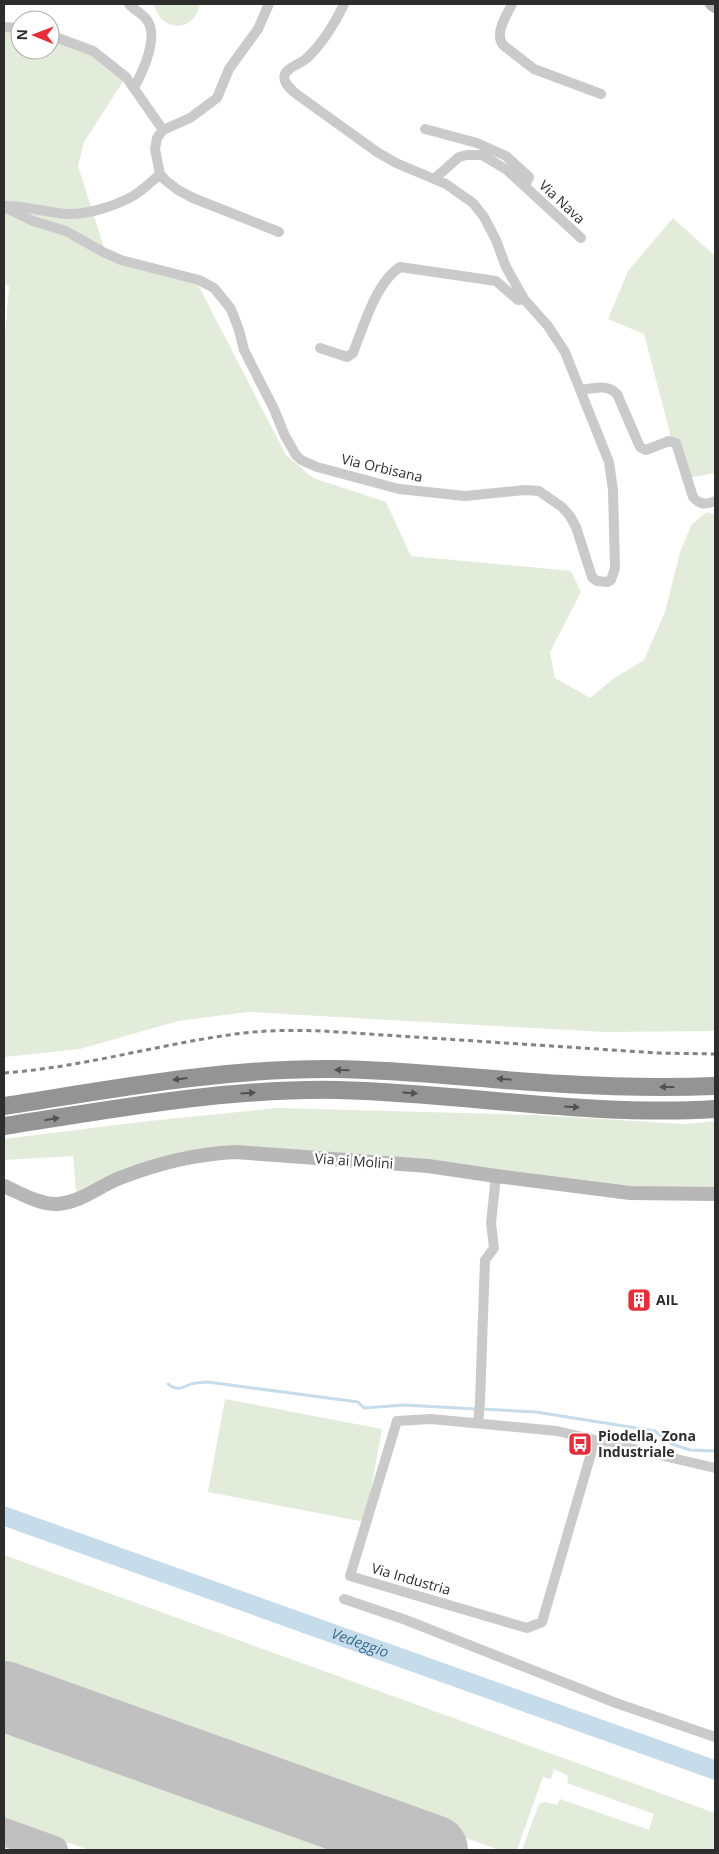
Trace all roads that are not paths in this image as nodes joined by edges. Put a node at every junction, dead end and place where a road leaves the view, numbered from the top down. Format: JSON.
{"nodes":[{"id":1,"x":129,"y":4,"type":"edge"},
{"id":2,"x":269,"y":4,"type":"edge"},
{"id":3,"x":344,"y":4,"type":"edge"},
{"id":4,"x":512,"y":4,"type":"edge"},
{"id":5,"x":712,"y":4,"type":"edge"},
{"id":6,"x":715,"y":6,"type":"edge"},
{"id":7,"x":60,"y":39,"type":"edge"},
{"id":8,"x":134,"y":88,"type":"junction"},
{"id":9,"x":601,"y":94,"type":"dead end"},
{"id":10,"x":425,"y":129,"type":"dead end"},
{"id":11,"x":163,"y":130,"type":"junction"},
{"id":12,"x":160,"y":174,"type":"junction"},
{"id":13,"x":434,"y":179,"type":"junction"},
{"id":14,"x":525,"y":186,"type":"junction"},
{"id":15,"x":4,"y":206,"type":"edge"},
{"id":16,"x":279,"y":232,"type":"dead end"},
{"id":17,"x":581,"y":238,"type":"dead end"},
{"id":18,"x":524,"y":299,"type":"junction"},
{"id":19,"x":320,"y":348,"type":"dead end"},
{"id":20,"x":581,"y":390,"type":"junction"},
{"id":21,"x":715,"y":501,"type":"edge"},
{"id":22,"x":715,"y":1086,"type":"edge"},
{"id":23,"x":4,"y":1106,"type":"edge"},
{"id":24,"x":713,"y":1109,"type":"edge"},
{"id":25,"x":4,"y":1126,"type":"edge"},
{"id":26,"x":496,"y":1176,"type":"junction"},
{"id":27,"x":4,"y":1186,"type":"edge"},
{"id":28,"x":715,"y":1194,"type":"edge"},
{"id":29,"x":478,"y":1423,"type":"junction"},
{"id":30,"x":595,"y":1440,"type":"junction"},
{"id":31,"x":715,"y":1468,"type":"edge"},
{"id":32,"x":344,"y":1599,"type":"dead end"},
{"id":33,"x":715,"y":1737,"type":"edge"}],
"edges":[{"from":1,"to":8,"type":"street"},
{"from":2,"to":11,"type":"street"},
{"from":3,"to":13,"type":"street","name":"Via Orbisana"},
{"from":4,"to":9,"type":"street"},
{"from":5,"to":6,"type":"street"},
{"from":7,"to":8,"type":"street"},
{"from":8,"to":11,"type":"street"},
{"from":10,"to":14,"type":"street"},
{"from":11,"to":12,"type":"street"},
{"from":12,"to":15,"type":"street"},
{"from":12,"to":16,"type":"street"},
{"from":13,"to":14,"type":"street","name":"Via Nava"},
{"from":13,"to":18,"type":"street","name":"Via Orbisana"},
{"from":14,"to":17,"type":"street","name":"Via Nava"},
{"from":15,"to":20,"type":"street","name":"Via Orbisana"},
{"from":18,"to":19,"type":"street","name":"Via Orbisana"},
{"from":18,"to":20,"type":"street","name":"Via Orbisana"},
{"from":20,"to":21,"type":"street"},
{"from":22,"to":23,"type":"highway","one_way":true},
{"from":25,"to":24,"type":"highway","one_way":true},
{"from":26,"to":27,"type":"street","name":"Via ai Molini"},
{"from":26,"to":28,"type":"street","name":"Via ai Molini"},
{"from":26,"to":29,"type":"street"},
{"from":29,"to":30,"type":"street","name":"Via Industria"},
{"from":29,"to":30,"type":"street","name":"Via Industria"},
{"from":30,"to":31,"type":"street","name":"Via Industria"},
{"from":32,"to":33,"type":"street"}]}
